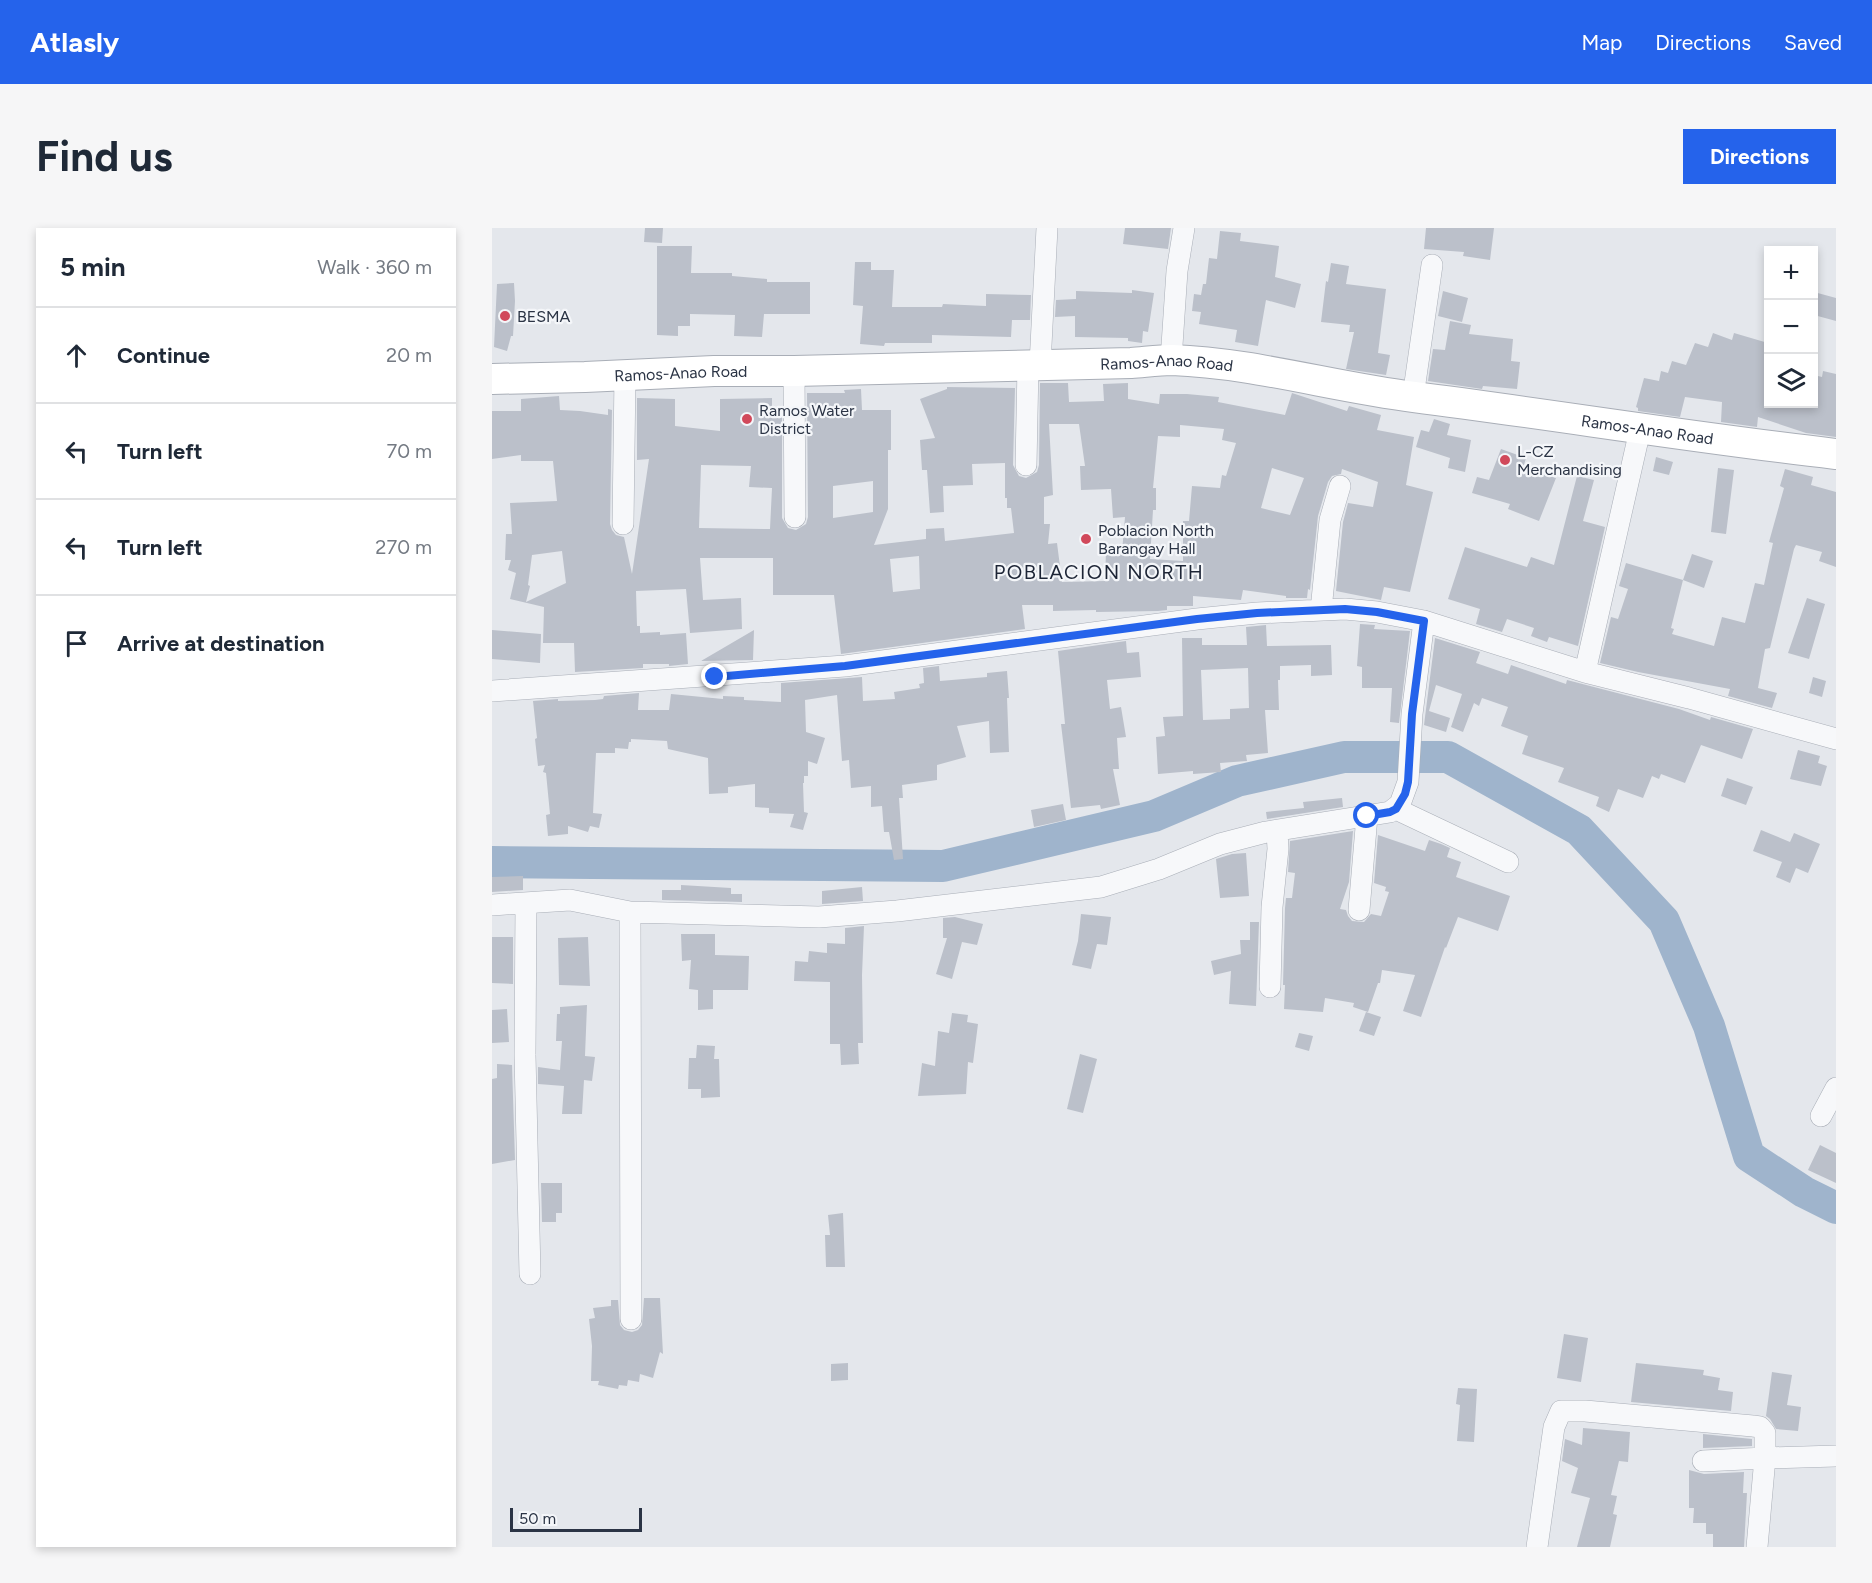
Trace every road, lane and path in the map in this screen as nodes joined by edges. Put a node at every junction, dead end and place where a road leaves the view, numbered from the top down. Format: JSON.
{"nodes":[{"id":1,"x":1047,"y":228,"type":"edge"},
{"id":2,"x":1184,"y":228,"type":"edge"},
{"id":3,"x":1432,"y":265,"type":"dead end"},
{"id":4,"x":1171,"y":360,"type":"junction"},
{"id":5,"x":1034,"y":365,"type":"junction"},
{"id":6,"x":794,"y":372,"type":"junction"},
{"id":7,"x":625,"y":375,"type":"junction"},
{"id":8,"x":492,"y":379,"type":"edge"},
{"id":9,"x":1413,"y":397,"type":"junction"},
{"id":10,"x":1640,"y":430,"type":"junction"},
{"id":11,"x":1836,"y":454,"type":"edge"},
{"id":12,"x":1026,"y":465,"type":"dead end"},
{"id":13,"x":1340,"y":486,"type":"dead end"},
{"id":14,"x":795,"y":517,"type":"dead end"},
{"id":15,"x":623,"y":524,"type":"dead end"},
{"id":16,"x":1321,"y":610,"type":"junction"},
{"id":17,"x":1424,"y":621,"type":"junction"},
{"id":18,"x":1586,"y":672,"type":"junction"},
{"id":19,"x":492,"y":691,"type":"edge"},
{"id":20,"x":1836,"y":740,"type":"edge"},
{"id":21,"x":1396,"y":809,"type":"junction"},
{"id":22,"x":1367,"y":816,"type":"junction"},
{"id":23,"x":1277,"y":831,"type":"junction"},
{"id":24,"x":1508,"y":862,"type":"dead end"},
{"id":25,"x":526,"y":904,"type":"junction"},
{"id":26,"x":492,"y":905,"type":"edge"},
{"id":27,"x":1359,"y":910,"type":"dead end"},
{"id":28,"x":630,"y":912,"type":"junction"},
{"id":29,"x":1270,"y":987,"type":"dead end"},
{"id":30,"x":1836,"y":1088,"type":"edge"},
{"id":31,"x":1821,"y":1116,"type":"dead end"},
{"id":32,"x":530,"y":1274,"type":"dead end"},
{"id":33,"x":631,"y":1319,"type":"dead end"},
{"id":34,"x":1836,"y":1456,"type":"edge"},
{"id":35,"x":1765,"y":1458,"type":"junction"},
{"id":36,"x":1703,"y":1461,"type":"dead end"},
{"id":37,"x":1537,"y":1547,"type":"edge"},
{"id":38,"x":1758,"y":1547,"type":"edge"}],
"edges":[{"from":1,"to":5,"type":"street"},
{"from":2,"to":4,"type":"street"},
{"from":3,"to":9,"type":"street"},
{"from":4,"to":5,"type":"main road","name":"Ramos-Anao Road"},
{"from":4,"to":9,"type":"main road","name":"Ramos-Anao Road"},
{"from":5,"to":6,"type":"main road","name":"Ramos-Anao Road"},
{"from":5,"to":12,"type":"street"},
{"from":6,"to":7,"type":"main road","name":"Ramos-Anao Road"},
{"from":6,"to":14,"type":"street"},
{"from":7,"to":8,"type":"main road","name":"Ramos-Anao Road"},
{"from":7,"to":15,"type":"street"},
{"from":9,"to":10,"type":"main road","name":"Ramos-Anao Road"},
{"from":10,"to":11,"type":"main road","name":"Ramos-Anao Road"},
{"from":10,"to":18,"type":"street"},
{"from":13,"to":16,"type":"street"},
{"from":16,"to":17,"type":"street"},
{"from":16,"to":19,"type":"street"},
{"from":17,"to":18,"type":"street"},
{"from":17,"to":21,"type":"street"},
{"from":18,"to":20,"type":"street"},
{"from":21,"to":22,"type":"street"},
{"from":21,"to":24,"type":"street"},
{"from":22,"to":23,"type":"street"},
{"from":22,"to":27,"type":"street"},
{"from":23,"to":28,"type":"street"},
{"from":23,"to":29,"type":"street"},
{"from":25,"to":26,"type":"street"},
{"from":25,"to":28,"type":"street"},
{"from":25,"to":32,"type":"street"},
{"from":28,"to":33,"type":"street"},
{"from":30,"to":31,"type":"street"},
{"from":34,"to":35,"type":"street"},
{"from":35,"to":36,"type":"street"},
{"from":35,"to":37,"type":"street"},
{"from":35,"to":38,"type":"street"}]}
